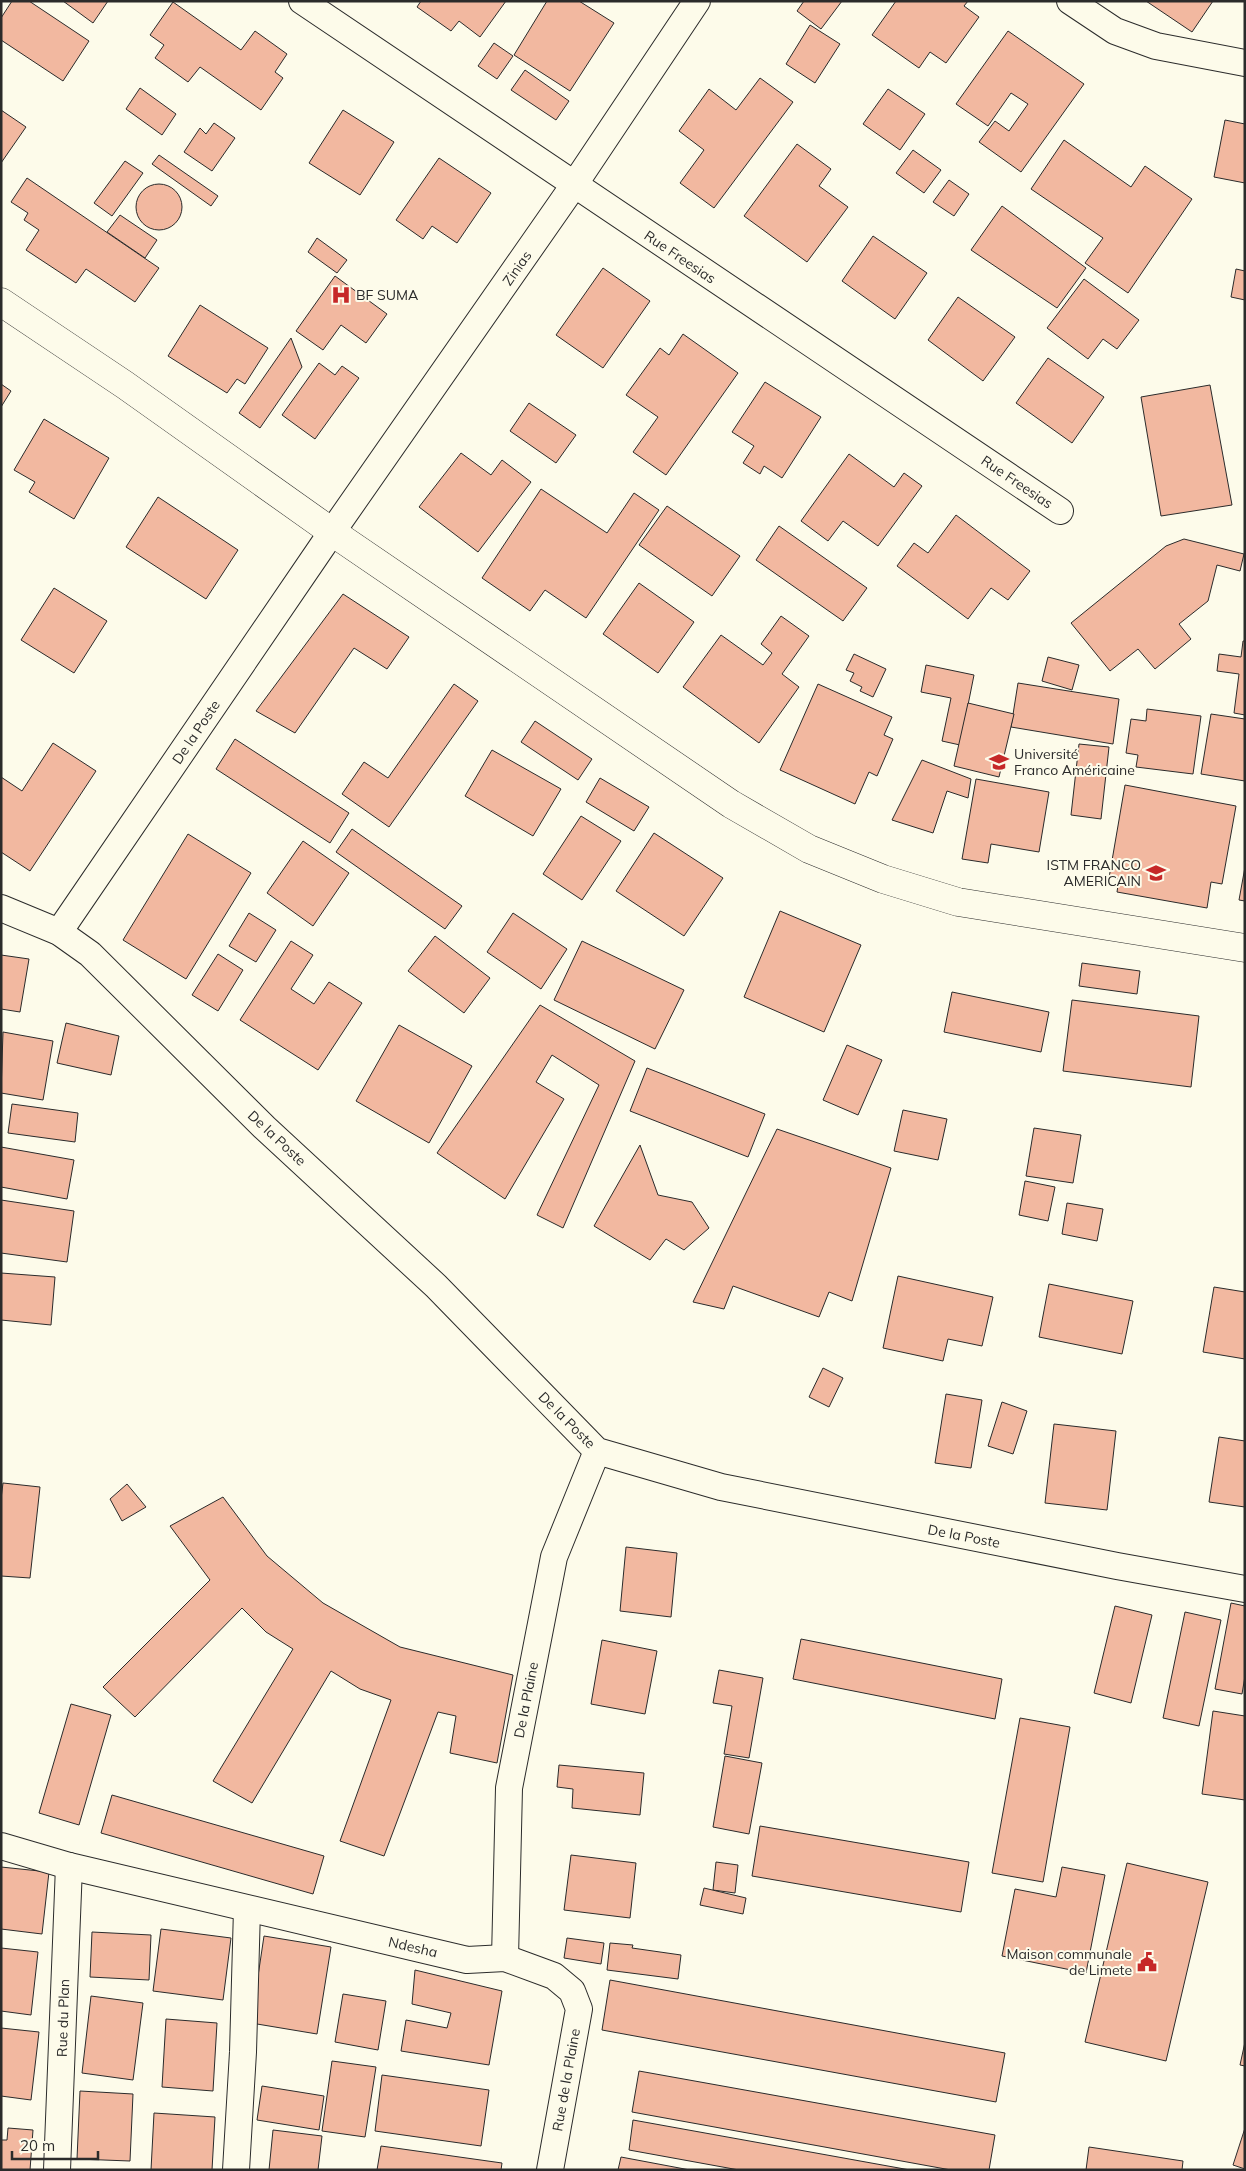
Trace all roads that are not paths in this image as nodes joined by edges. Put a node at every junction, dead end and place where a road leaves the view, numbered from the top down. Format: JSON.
{"nodes":[{"id":1,"x":302,"y":1,"type":"edge"},
{"id":2,"x":697,"y":1,"type":"edge"},
{"id":3,"x":1070,"y":1,"type":"edge"},
{"id":4,"x":1245,"y":63,"type":"edge"},
{"id":5,"x":574,"y":186,"type":"junction"},
{"id":6,"x":1,"y":302,"type":"edge"},
{"id":7,"x":1060,"y":511,"type":"dead end"},
{"id":8,"x":332,"y":532,"type":"junction"},
{"id":9,"x":1,"y":908,"type":"edge"},
{"id":10,"x":59,"y":932,"type":"junction"},
{"id":11,"x":1245,"y":948,"type":"edge"},
{"id":12,"x":597,"y":1451,"type":"junction"},
{"id":13,"x":1245,"y":1589,"type":"edge"},
{"id":14,"x":1,"y":1846,"type":"edge"},
{"id":15,"x":69,"y":1866,"type":"junction"},
{"id":16,"x":247,"y":1909,"type":"junction"},
{"id":17,"x":505,"y":1958,"type":"junction"},
{"id":18,"x":572,"y":1992,"type":"joint"},
{"id":19,"x":57,"y":2170,"type":"edge"},
{"id":20,"x":236,"y":2170,"type":"edge"},
{"id":21,"x":550,"y":2170,"type":"edge"}],
"edges":[{"from":1,"to":5,"type":"street","name":"Rue Freesias"},
{"from":2,"to":5,"type":"street","name":"Zinias"},
{"from":3,"to":4,"type":"street"},
{"from":5,"to":7,"type":"street","name":"Rue Freesias"},
{"from":5,"to":8,"type":"street","name":"Zinias"},
{"from":6,"to":8,"type":"street"},
{"from":8,"to":10,"type":"street","name":"De la Poste"},
{"from":8,"to":11,"type":"street"},
{"from":9,"to":10,"type":"street","name":"De la Poste"},
{"from":10,"to":12,"type":"street","name":"De la Poste"},
{"from":12,"to":13,"type":"street","name":"De la Poste"},
{"from":12,"to":17,"type":"street","name":"De la Plaine"},
{"from":14,"to":15,"type":"street","name":"Ndesha"},
{"from":15,"to":16,"type":"street","name":"Ndesha"},
{"from":15,"to":19,"type":"street","name":"Rue du Plan"},
{"from":16,"to":17,"type":"street","name":"Ndesha"},
{"from":16,"to":20,"type":"street"},
{"from":17,"to":18,"type":"street","name":"Ndesha"},
{"from":18,"to":21,"type":"street","name":"Rue de la Plaine"}]}
